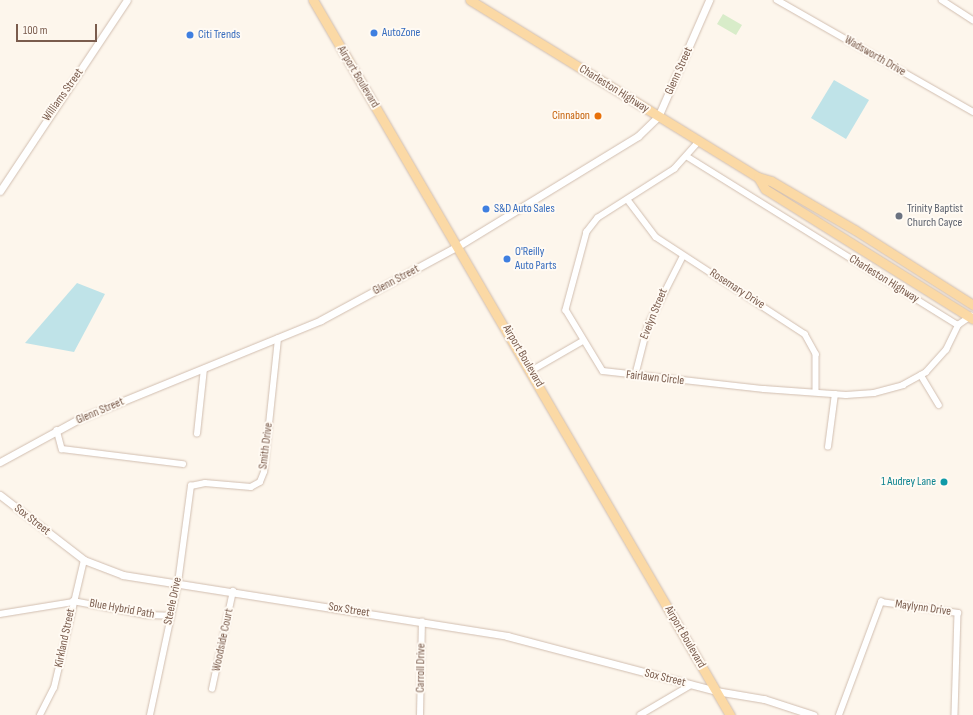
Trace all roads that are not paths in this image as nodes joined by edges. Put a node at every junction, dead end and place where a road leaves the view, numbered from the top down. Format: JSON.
{"nodes":[{"id":1,"x":127,"y":0,"type":"edge"},
{"id":2,"x":312,"y":0,"type":"edge"},
{"id":3,"x":470,"y":0,"type":"edge"},
{"id":4,"x":709,"y":0,"type":"edge"},
{"id":5,"x":777,"y":0,"type":"edge"},
{"id":6,"x":942,"y":0,"type":"edge"},
{"id":7,"x":973,"y":20,"type":"edge"},
{"id":8,"x":973,"y":112,"type":"edge"},
{"id":9,"x":658,"y":117,"type":"junction"},
{"id":10,"x":699,"y":142,"type":"junction"},
{"id":11,"x":688,"y":157,"type":"junction"},
{"id":12,"x":758,"y":178,"type":"junction"},
{"id":13,"x":0,"y":191,"type":"edge"},
{"id":14,"x":628,"y":200,"type":"junction"},
{"id":15,"x":458,"y":246,"type":"junction"},
{"id":16,"x":683,"y":256,"type":"junction"},
{"id":17,"x":973,"y":305,"type":"edge"},
{"id":18,"x":972,"y":316,"type":"edge"},
{"id":19,"x":958,"y":325,"type":"junction"},
{"id":20,"x":278,"y":339,"type":"junction"},
{"id":21,"x":583,"y":341,"type":"junction"},
{"id":22,"x":204,"y":369,"type":"junction"},
{"id":23,"x":531,"y":371,"type":"junction"},
{"id":24,"x":921,"y":375,"type":"junction"},
{"id":25,"x":635,"y":376,"type":"junction"},
{"id":26,"x":816,"y":392,"type":"junction"},
{"id":27,"x":835,"y":394,"type":"junction"},
{"id":28,"x":939,"y":405,"type":"dead end"},
{"id":29,"x":58,"y":430,"type":"junction"},
{"id":30,"x":197,"y":434,"type":"dead end"},
{"id":31,"x":828,"y":447,"type":"dead end"},
{"id":32,"x":0,"y":462,"type":"edge"},
{"id":33,"x":183,"y":464,"type":"dead end"},
{"id":34,"x":191,"y":486,"type":"joint"},
{"id":35,"x":0,"y":495,"type":"edge"},
{"id":36,"x":84,"y":560,"type":"junction"},
{"id":37,"x":178,"y":582,"type":"junction"},
{"id":38,"x":233,"y":591,"type":"junction"},
{"id":39,"x":73,"y":602,"type":"junction"},
{"id":40,"x":0,"y":614,"type":"edge"},
{"id":41,"x":170,"y":616,"type":"junction"},
{"id":42,"x":422,"y":622,"type":"junction"},
{"id":43,"x":691,"y":685,"type":"junction"},
{"id":44,"x":212,"y":689,"type":"dead end"},
{"id":45,"x":716,"y":691,"type":"junction"},
{"id":46,"x":40,"y":715,"type":"edge"},
{"id":47,"x":150,"y":715,"type":"edge"},
{"id":48,"x":420,"y":715,"type":"edge"},
{"id":49,"x":640,"y":715,"type":"edge"},
{"id":50,"x":730,"y":715,"type":"edge"},
{"id":51,"x":813,"y":715,"type":"edge"},
{"id":52,"x":839,"y":715,"type":"edge"},
{"id":53,"x":955,"y":715,"type":"edge"}],
"edges":[{"from":1,"to":13,"type":"street","name":"Williams Street"},
{"from":2,"to":15,"type":"main road","name":"Airport Boulevard"},
{"from":3,"to":9,"type":"main road","name":"Charleston Highway"},
{"from":4,"to":9,"type":"street","name":"Glenn Street"},
{"from":5,"to":8,"type":"street","name":"Wadsworth Drive"},
{"from":6,"to":7,"type":"street"},
{"from":9,"to":10,"type":"main road","name":"Charleston Highway"},
{"from":9,"to":15,"type":"street","name":"Glenn Street"},
{"from":10,"to":11,"type":"street","name":"Fairlawn Circle"},
{"from":10,"to":12,"type":"main road","name":"Charleston Highway"},
{"from":11,"to":14,"type":"street","name":"Fairlawn Circle"},
{"from":11,"to":19,"type":"street","name":"Charleston Highway"},
{"from":12,"to":17,"type":"main road","name":"Charleston Highway"},
{"from":12,"to":18,"type":"main road","name":"Charleston Highway"},
{"from":14,"to":16,"type":"street","name":"Rosemary Drive"},
{"from":14,"to":21,"type":"street","name":"Fairlawn Circle"},
{"from":15,"to":20,"type":"street","name":"Glenn Street"},
{"from":15,"to":23,"type":"main road","name":"Airport Boulevard"},
{"from":16,"to":25,"type":"street","name":"Evelyn Street"},
{"from":16,"to":26,"type":"street","name":"Rosemary Drive"},
{"from":18,"to":19,"type":"street","name":"Fairlawn Circle"},
{"from":19,"to":24,"type":"street","name":"Fairlawn Circle"},
{"from":20,"to":22,"type":"street","name":"Glenn Street"},
{"from":20,"to":34,"type":"street","name":"Smith Drive"},
{"from":21,"to":23,"type":"street"},
{"from":21,"to":25,"type":"street","name":"Fairlawn Circle"},
{"from":22,"to":29,"type":"street","name":"Glenn Street"},
{"from":22,"to":30,"type":"street"},
{"from":23,"to":45,"type":"main road","name":"Airport Boulevard"},
{"from":24,"to":27,"type":"street","name":"Fairlawn Circle"},
{"from":24,"to":28,"type":"street"},
{"from":25,"to":26,"type":"street","name":"Fairlawn Circle"},
{"from":26,"to":27,"type":"street","name":"Fairlawn Circle"},
{"from":27,"to":31,"type":"street"},
{"from":29,"to":32,"type":"street","name":"Glenn Street"},
{"from":29,"to":33,"type":"street"},
{"from":34,"to":37,"type":"street","name":"Steele Drive"},
{"from":35,"to":36,"type":"street","name":"Sox Street"},
{"from":36,"to":37,"type":"street","name":"Sox Street"},
{"from":36,"to":39,"type":"street","name":"Kirkland Street"},
{"from":37,"to":38,"type":"street","name":"Sox Street"},
{"from":37,"to":41,"type":"street","name":"Steele Drive"},
{"from":38,"to":42,"type":"street","name":"Sox Street"},
{"from":38,"to":44,"type":"street","name":"Woodside Court"},
{"from":39,"to":40,"type":"street","name":"Blue Hybrid Path"},
{"from":39,"to":41,"type":"street","name":"Blue Hybrid Path"},
{"from":39,"to":46,"type":"street","name":"Kirkland Street"},
{"from":41,"to":47,"type":"street","name":"Steele Drive"},
{"from":42,"to":43,"type":"street","name":"Sox Street"},
{"from":42,"to":48,"type":"street","name":"Carroll Drive"},
{"from":43,"to":45,"type":"street","name":"Sox Street"},
{"from":43,"to":49,"type":"street"},
{"from":45,"to":50,"type":"main road","name":"Airport Boulevard"},
{"from":45,"to":51,"type":"street","name":"Sox Street"},
{"from":52,"to":53,"type":"street","name":"Maylynn Drive"}]}
